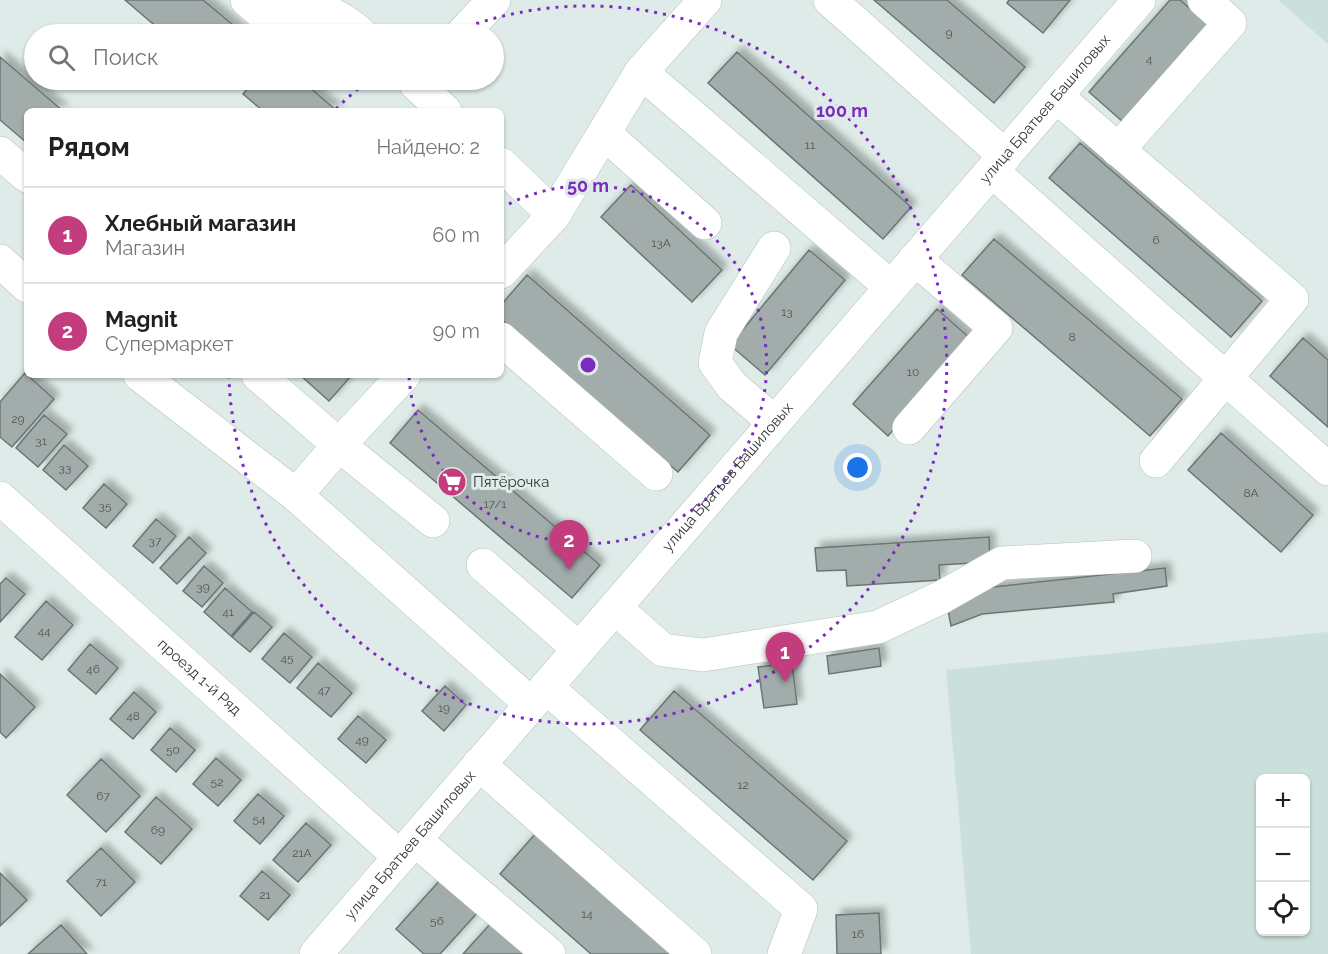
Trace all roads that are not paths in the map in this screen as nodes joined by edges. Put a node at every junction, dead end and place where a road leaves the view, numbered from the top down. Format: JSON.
{"nodes":[{"id":1,"x":247,"y":0,"type":"edge"},
{"id":2,"x":494,"y":0,"type":"edge"},
{"id":3,"x":705,"y":0,"type":"edge"},
{"id":4,"x":830,"y":0,"type":"edge"},
{"id":5,"x":1139,"y":0,"type":"edge"},
{"id":6,"x":1204,"y":0,"type":"edge"},
{"id":7,"x":349,"y":24,"type":"edge"},
{"id":8,"x":471,"y":24,"type":"edge"},
{"id":9,"x":640,"y":72,"type":"junction"},
{"id":10,"x":425,"y":90,"type":"edge"},
{"id":11,"x":1056,"y":96,"type":"junction"},
{"id":12,"x":442,"y":108,"type":"edge"},
{"id":13,"x":605,"y":134,"type":"junction"},
{"id":14,"x":1118,"y":150,"type":"junction"},
{"id":15,"x":0,"y":153,"type":"edge"},
{"id":16,"x":998,"y":163,"type":"junction"},
{"id":17,"x":504,"y":167,"type":"edge"},
{"id":18,"x":24,"y":173,"type":"edge"},
{"id":19,"x":554,"y":215,"type":"junction"},
{"id":20,"x":705,"y":223,"type":"dead end"},
{"id":21,"x":774,"y":248,"type":"dead end"},
{"id":22,"x":915,"y":259,"type":"junction"},
{"id":23,"x":0,"y":261,"type":"edge"},
{"id":24,"x":504,"y":269,"type":"edge"},
{"id":25,"x":24,"y":283,"type":"edge"},
{"id":26,"x":891,"y":287,"type":"junction"},
{"id":27,"x":504,"y":342,"type":"edge"},
{"id":28,"x":144,"y":378,"type":"edge"},
{"id":29,"x":261,"y":378,"type":"edge"},
{"id":30,"x":401,"y":378,"type":"edge"},
{"id":31,"x":1226,"y":378,"type":"junction"},
{"id":32,"x":774,"y":422,"type":"junction"},
{"id":33,"x":909,"y":428,"type":"dead end"},
{"id":34,"x":339,"y":445,"type":"junction"},
{"id":35,"x":1156,"y":461,"type":"dead end"},
{"id":36,"x":1328,"y":469,"type":"edge"},
{"id":37,"x":656,"y":474,"type":"dead end"},
{"id":38,"x":296,"y":495,"type":"junction"},
{"id":39,"x":0,"y":498,"type":"edge"},
{"id":40,"x":433,"y":521,"type":"dead end"},
{"id":41,"x":1135,"y":556,"type":"dead end"},
{"id":42,"x":483,"y":565,"type":"dead end"},
{"id":43,"x":615,"y":608,"type":"junction"},
{"id":44,"x":579,"y":649,"type":"junction"},
{"id":45,"x":538,"y":696,"type":"junction"},
{"id":46,"x":479,"y":764,"type":"junction"},
{"id":47,"x":407,"y":848,"type":"junction"},
{"id":48,"x":801,"y":909,"type":"junction"},
{"id":49,"x":316,"y":954,"type":"edge"},
{"id":50,"x":549,"y":954,"type":"edge"},
{"id":51,"x":695,"y":954,"type":"edge"},
{"id":52,"x":784,"y":954,"type":"edge"},
{"id":53,"x":803,"y":954,"type":"edge"}],
"edges":[{"from":1,"to":7,"type":"street"},
{"from":2,"to":8,"type":"street"},
{"from":3,"to":9,"type":"street"},
{"from":4,"to":16,"type":"street"},
{"from":5,"to":11,"type":"street","name":"улица Братьев Башиловых"},
{"from":6,"to":14,"type":"street"},
{"from":9,"to":13,"type":"street"},
{"from":9,"to":26,"type":"street"},
{"from":10,"to":12,"type":"street"},
{"from":11,"to":14,"type":"street"},
{"from":11,"to":16,"type":"street","name":"улица Братьев Башиловых"},
{"from":13,"to":19,"type":"street"},
{"from":13,"to":20,"type":"street"},
{"from":14,"to":31,"type":"street"},
{"from":15,"to":18,"type":"street"},
{"from":16,"to":22,"type":"street","name":"улица Братьев Башиловых"},
{"from":16,"to":31,"type":"street"},
{"from":17,"to":19,"type":"street"},
{"from":19,"to":24,"type":"street"},
{"from":21,"to":32,"type":"street"},
{"from":22,"to":26,"type":"street","name":"улица Братьев Башиловых"},
{"from":22,"to":33,"type":"street"},
{"from":23,"to":25,"type":"street"},
{"from":26,"to":32,"type":"street","name":"улица Братьев Башиловых"},
{"from":27,"to":37,"type":"street"},
{"from":28,"to":38,"type":"street"},
{"from":29,"to":34,"type":"street"},
{"from":30,"to":34,"type":"street"},
{"from":31,"to":35,"type":"street"},
{"from":31,"to":36,"type":"street"},
{"from":32,"to":43,"type":"street","name":"улица Братьев Башиловых"},
{"from":34,"to":38,"type":"street"},
{"from":34,"to":40,"type":"street"},
{"from":38,"to":45,"type":"street"},
{"from":39,"to":47,"type":"street","name":"проезд 1-й Ряд"},
{"from":41,"to":43,"type":"street"},
{"from":42,"to":44,"type":"street"},
{"from":43,"to":44,"type":"street","name":"улица Братьев Башиловых"},
{"from":44,"to":45,"type":"street","name":"улица Братьев Башиловых"},
{"from":45,"to":46,"type":"street","name":"улица Братьев Башиловых"},
{"from":45,"to":48,"type":"street"},
{"from":46,"to":47,"type":"street","name":"улица Братьев Башиловых"},
{"from":46,"to":51,"type":"street"},
{"from":47,"to":49,"type":"street","name":"улица Братьев Башиловых"},
{"from":47,"to":50,"type":"street","name":"проезд 1-й Ряд"},
{"from":48,"to":52,"type":"street"},
{"from":48,"to":53,"type":"street"}]}
